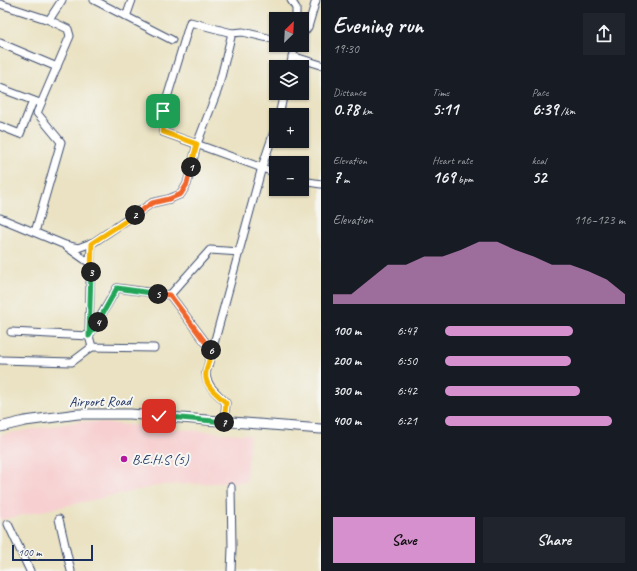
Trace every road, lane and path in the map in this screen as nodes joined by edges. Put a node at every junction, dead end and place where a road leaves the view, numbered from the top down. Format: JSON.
{"nodes":[{"id":1,"x":62,"y":0,"type":"edge"},
{"id":2,"x":94,"y":0,"type":"edge"},
{"id":3,"x":132,"y":0,"type":"edge"},
{"id":4,"x":291,"y":0,"type":"edge"},
{"id":5,"x":316,"y":0,"type":"edge"},
{"id":6,"x":0,"y":4,"type":"edge"},
{"id":7,"x":296,"y":12,"type":"edge"},
{"id":8,"x":126,"y":17,"type":"junction"},
{"id":9,"x":49,"y":20,"type":"junction"},
{"id":10,"x":309,"y":24,"type":"edge"},
{"id":11,"x":232,"y":33,"type":"junction"},
{"id":12,"x":269,"y":38,"type":"edge"},
{"id":13,"x":172,"y":40,"type":"dead end"},
{"id":14,"x":0,"y":43,"type":"edge"},
{"id":15,"x":293,"y":52,"type":"edge"},
{"id":16,"x":292,"y":56,"type":"junction"},
{"id":17,"x":291,"y":60,"type":"edge"},
{"id":18,"x":321,"y":65,"type":"edge"},
{"id":19,"x":56,"y":67,"type":"junction"},
{"id":20,"x":0,"y":88,"type":"edge"},
{"id":21,"x":37,"y":103,"type":"junction"},
{"id":22,"x":0,"y":126,"type":"edge"},
{"id":23,"x":197,"y":144,"type":"junction"},
{"id":24,"x":269,"y":146,"type":"edge"},
{"id":25,"x":262,"y":167,"type":"junction"},
{"id":26,"x":269,"y":170,"type":"edge"},
{"id":27,"x":309,"y":182,"type":"edge"},
{"id":28,"x":321,"y":184,"type":"edge"},
{"id":29,"x":0,"y":218,"type":"edge"},
{"id":30,"x":35,"y":232,"type":"junction"},
{"id":31,"x":92,"y":243,"type":"junction"},
{"id":32,"x":65,"y":246,"type":"junction"},
{"id":33,"x":240,"y":252,"type":"junction"},
{"id":34,"x":91,"y":264,"type":"junction"},
{"id":35,"x":170,"y":295,"type":"junction"},
{"id":36,"x":11,"y":332,"type":"dead end"},
{"id":37,"x":89,"y":336,"type":"junction"},
{"id":38,"x":92,"y":346,"type":"junction"},
{"id":39,"x":154,"y":348,"type":"dead end"},
{"id":40,"x":212,"y":351,"type":"junction"},
{"id":41,"x":0,"y":360,"type":"edge"},
{"id":42,"x":224,"y":422,"type":"junction"},
{"id":43,"x":0,"y":427,"type":"edge"},
{"id":44,"x":321,"y":429,"type":"edge"},
{"id":45,"x":231,"y":487,"type":"dead end"},
{"id":46,"x":59,"y":518,"type":"dead end"},
{"id":47,"x":8,"y":524,"type":"dead end"},
{"id":48,"x":30,"y":571,"type":"edge"},
{"id":49,"x":72,"y":571,"type":"edge"},
{"id":50,"x":231,"y":571,"type":"edge"}],
"edges":[{"from":1,"to":9,"type":"lane"},
{"from":2,"to":8,"type":"lane"},
{"from":3,"to":8,"type":"lane"},
{"from":4,"to":7,"type":"lane"},
{"from":5,"to":10,"type":"lane"},
{"from":6,"to":9,"type":"lane"},
{"from":8,"to":13,"type":"lane"},
{"from":9,"to":19,"type":"lane"},
{"from":11,"to":12,"type":"lane"},
{"from":11,"to":23,"type":"lane"},
{"from":11,"to":23,"type":"lane"},
{"from":14,"to":19,"type":"lane"},
{"from":15,"to":16,"type":"lane"},
{"from":16,"to":17,"type":"lane"},
{"from":16,"to":18,"type":"lane"},
{"from":19,"to":21,"type":"lane"},
{"from":20,"to":21,"type":"lane"},
{"from":21,"to":22,"type":"lane"},
{"from":21,"to":30,"type":"lane"},
{"from":23,"to":25,"type":"lane"},
{"from":23,"to":31,"type":"lane"},
{"from":24,"to":25,"type":"lane"},
{"from":25,"to":26,"type":"lane"},
{"from":25,"to":33,"type":"lane"},
{"from":27,"to":28,"type":"lane"},
{"from":29,"to":30,"type":"lane"},
{"from":30,"to":32,"type":"lane"},
{"from":31,"to":32,"type":"lane"},
{"from":31,"to":34,"type":"lane"},
{"from":32,"to":34,"type":"lane"},
{"from":33,"to":35,"type":"lane"},
{"from":33,"to":40,"type":"lane"},
{"from":34,"to":37,"type":"lane"},
{"from":35,"to":37,"type":"lane"},
{"from":35,"to":40,"type":"lane"},
{"from":36,"to":37,"type":"lane"},
{"from":37,"to":38,"type":"lane"},
{"from":38,"to":39,"type":"lane"},
{"from":38,"to":41,"type":"lane"},
{"from":40,"to":42,"type":"lane"},
{"from":42,"to":43,"type":"main road","name":"Airport Road"},
{"from":42,"to":44,"type":"main road","name":"Airport Road"},
{"from":45,"to":50,"type":"lane"},
{"from":46,"to":49,"type":"lane"},
{"from":47,"to":48,"type":"lane"}]}
